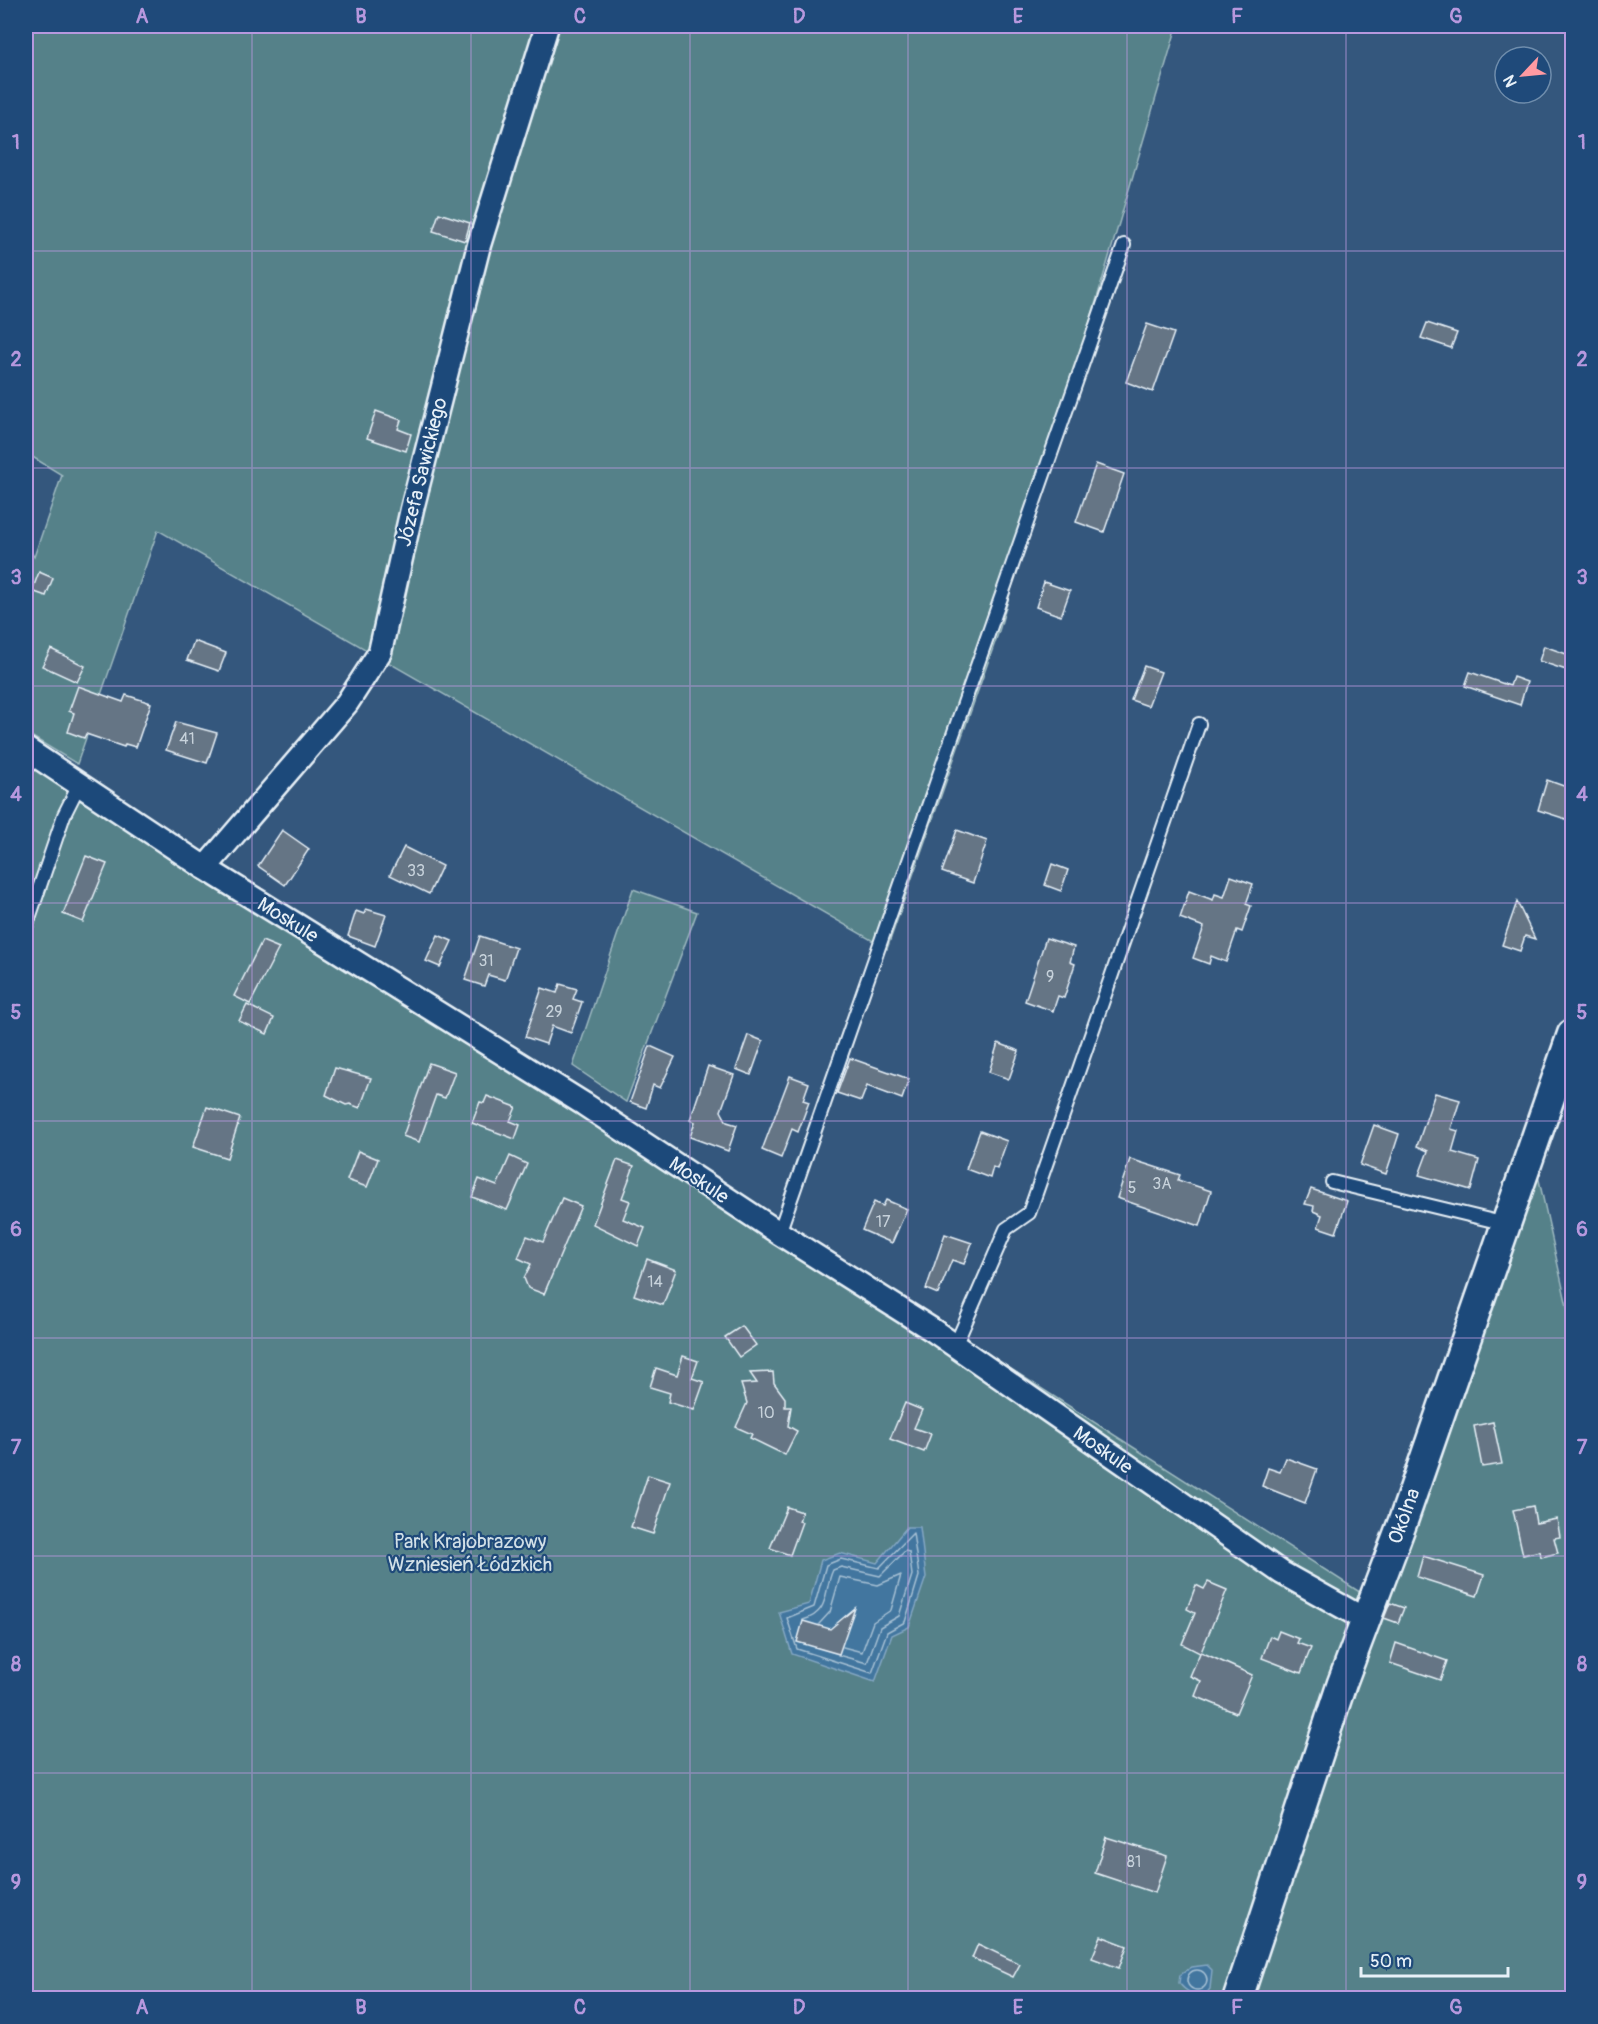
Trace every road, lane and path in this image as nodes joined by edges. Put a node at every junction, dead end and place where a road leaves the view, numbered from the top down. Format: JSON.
{"nodes":[{"id":1,"x":547,"y":26,"type":"edge"},
{"id":2,"x":1124,"y":245,"type":"dead end"},
{"id":3,"x":1199,"y":724,"type":"dead end"},
{"id":4,"x":26,"y":749,"type":"edge"},
{"id":5,"x":80,"y":785,"type":"junction"},
{"id":6,"x":205,"y":868,"type":"junction"},
{"id":7,"x":26,"y":927,"type":"edge"},
{"id":8,"x":1572,"y":1034,"type":"edge"},
{"id":9,"x":1332,"y":1182,"type":"dead end"},
{"id":10,"x":1506,"y":1224,"type":"junction"},
{"id":11,"x":779,"y":1233,"type":"junction"},
{"id":12,"x":955,"y":1346,"type":"junction"},
{"id":13,"x":1366,"y":1620,"type":"junction"},
{"id":14,"x":1238,"y":1998,"type":"edge"}],
"edges":[{"from":1,"to":6,"type":"street","name":"Józefa Sawickiego"},
{"from":2,"to":11,"type":"lane"},
{"from":3,"to":12,"type":"lane"},
{"from":4,"to":5,"type":"street","name":"Moskule"},
{"from":5,"to":6,"type":"street","name":"Moskule"},
{"from":5,"to":7,"type":"lane"},
{"from":6,"to":11,"type":"street","name":"Moskule"},
{"from":8,"to":10,"type":"street","name":"Okólna"},
{"from":9,"to":10,"type":"lane"},
{"from":10,"to":13,"type":"street","name":"Okólna"},
{"from":11,"to":12,"type":"street","name":"Moskule"},
{"from":12,"to":13,"type":"street","name":"Moskule"},
{"from":13,"to":14,"type":"street","name":"Okólna"}]}
